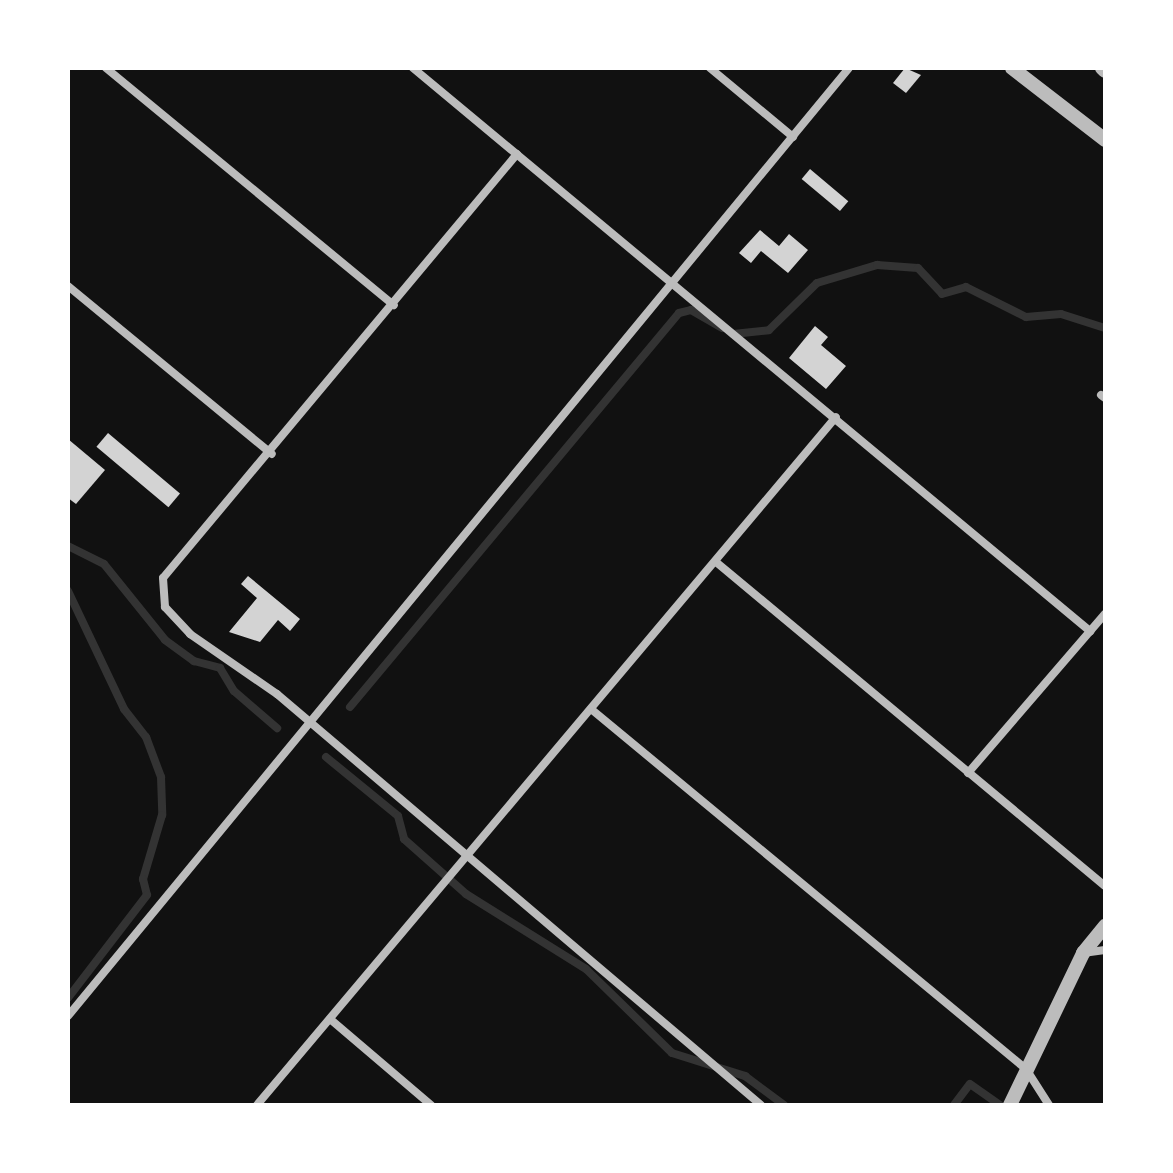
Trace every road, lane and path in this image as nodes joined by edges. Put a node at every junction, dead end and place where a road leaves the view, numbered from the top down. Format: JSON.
{"nodes":[{"id":1,"x":106,"y":68,"type":"edge"},
{"id":2,"x":413,"y":68,"type":"edge"},
{"id":3,"x":710,"y":68,"type":"edge"},
{"id":4,"x":849,"y":68,"type":"edge"},
{"id":5,"x":1012,"y":68,"type":"edge"},
{"id":6,"x":793,"y":137,"type":"junction"},
{"id":7,"x":1105,"y":140,"type":"edge"},
{"id":8,"x":517,"y":154,"type":"junction"},
{"id":9,"x":673,"y":283,"type":"junction"},
{"id":10,"x":68,"y":286,"type":"edge"},
{"id":11,"x":394,"y":305,"type":"junction"},
{"id":12,"x":836,"y":417,"type":"junction"},
{"id":13,"x":272,"y":454,"type":"junction"},
{"id":14,"x":716,"y":562,"type":"junction"},
{"id":15,"x":1105,"y":614,"type":"edge"},
{"id":16,"x":1090,"y":631,"type":"junction"},
{"id":17,"x":591,"y":709,"type":"junction"},
{"id":18,"x":309,"y":724,"type":"junction"},
{"id":19,"x":968,"y":773,"type":"junction"},
{"id":20,"x":462,"y":858,"type":"junction"},
{"id":21,"x":1105,"y":886,"type":"edge"},
{"id":22,"x":1105,"y":926,"type":"edge"},
{"id":23,"x":1105,"y":950,"type":"edge"},
{"id":24,"x":1083,"y":953,"type":"junction"},
{"id":25,"x":68,"y":1016,"type":"edge"},
{"id":26,"x":330,"y":1019,"type":"junction"},
{"id":27,"x":1026,"y":1069,"type":"junction"},
{"id":28,"x":257,"y":1105,"type":"edge"},
{"id":29,"x":431,"y":1105,"type":"edge"},
{"id":30,"x":761,"y":1105,"type":"edge"},
{"id":31,"x":1010,"y":1105,"type":"edge"},
{"id":32,"x":1049,"y":1105,"type":"edge"}],
"edges":[{"from":1,"to":11,"type":"street"},
{"from":2,"to":8,"type":"street"},
{"from":3,"to":6,"type":"street"},
{"from":4,"to":6,"type":"street"},
{"from":5,"to":7,"type":"street"},
{"from":6,"to":9,"type":"street"},
{"from":8,"to":9,"type":"street"},
{"from":8,"to":11,"type":"street"},
{"from":9,"to":12,"type":"street"},
{"from":9,"to":18,"type":"street"},
{"from":10,"to":13,"type":"street"},
{"from":11,"to":13,"type":"street"},
{"from":12,"to":14,"type":"street"},
{"from":12,"to":16,"type":"street"},
{"from":13,"to":18,"type":"street"},
{"from":14,"to":17,"type":"street"},
{"from":14,"to":19,"type":"street"},
{"from":15,"to":16,"type":"street"},
{"from":16,"to":19,"type":"street"},
{"from":17,"to":20,"type":"street"},
{"from":17,"to":27,"type":"street"},
{"from":18,"to":20,"type":"street"},
{"from":18,"to":25,"type":"street"},
{"from":19,"to":21,"type":"street"},
{"from":20,"to":26,"type":"street"},
{"from":20,"to":30,"type":"street"},
{"from":22,"to":24,"type":"street"},
{"from":23,"to":24,"type":"street"},
{"from":24,"to":27,"type":"street"},
{"from":26,"to":28,"type":"street"},
{"from":26,"to":29,"type":"street"},
{"from":27,"to":31,"type":"street"},
{"from":27,"to":32,"type":"street"}]}
